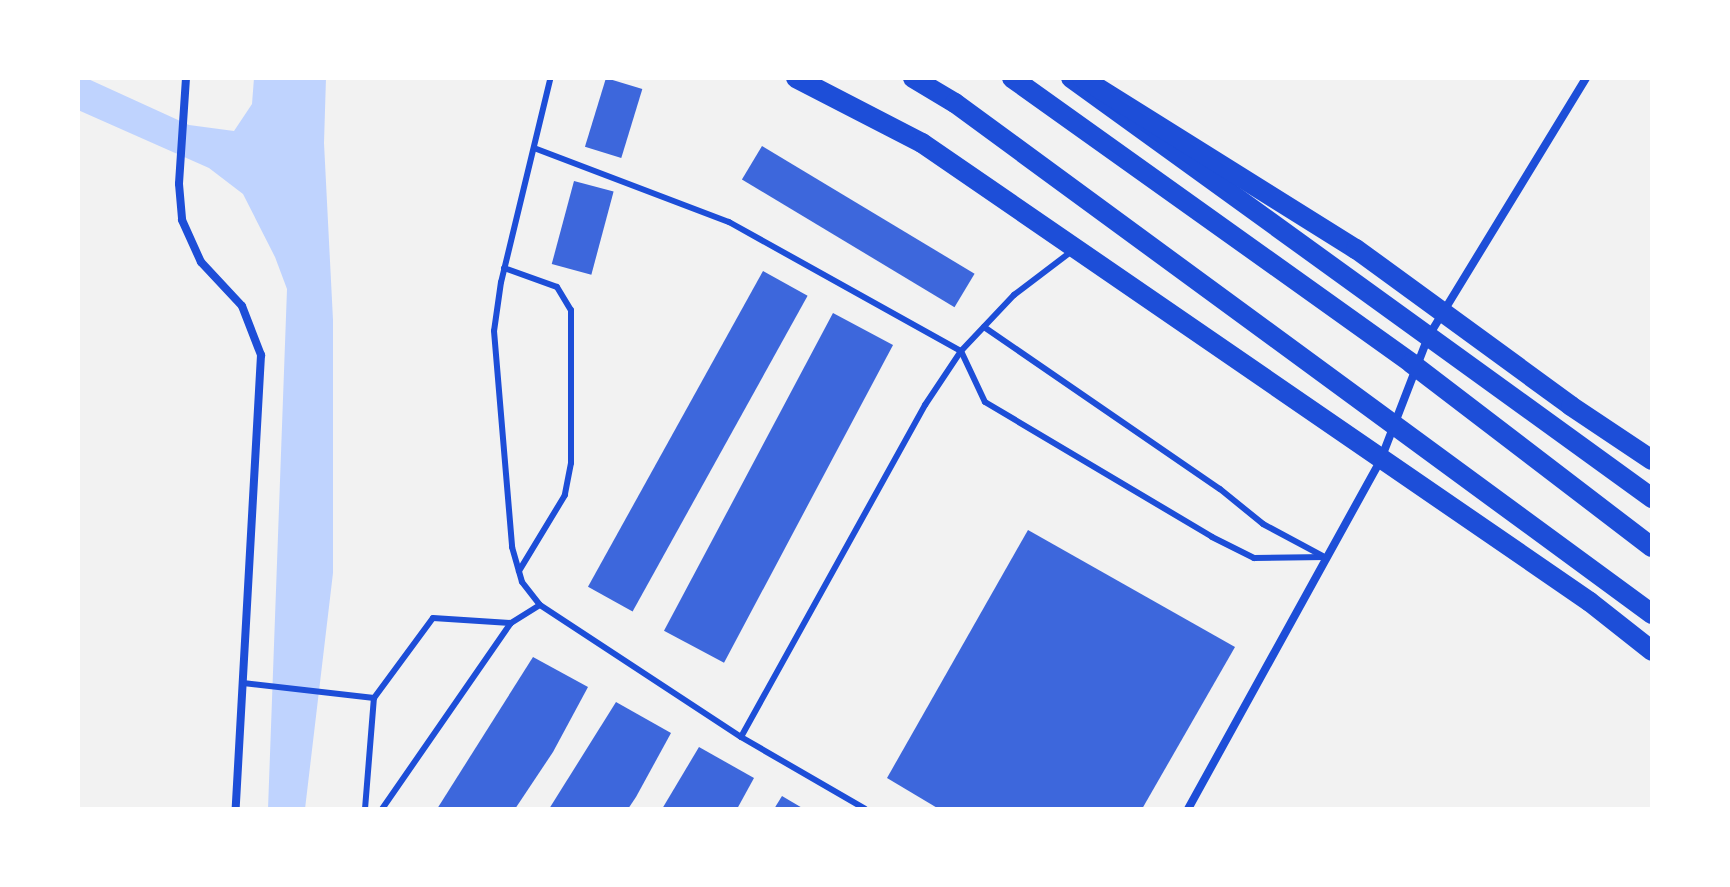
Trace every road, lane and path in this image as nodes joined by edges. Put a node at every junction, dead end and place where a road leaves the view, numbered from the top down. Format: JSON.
{"nodes":[{"id":1,"x":796,"y":78,"type":"edge"},
{"id":2,"x":897,"y":78,"type":"edge"},
{"id":3,"x":913,"y":78,"type":"edge"},
{"id":4,"x":1012,"y":78,"type":"edge"},
{"id":5,"x":1071,"y":78,"type":"edge"},
{"id":6,"x":1082,"y":78,"type":"edge"},
{"id":7,"x":1586,"y":78,"type":"edge"},
{"id":8,"x":550,"y":80,"type":"dead end"},
{"id":9,"x":185,"y":82,"type":"edge"},
{"id":10,"x":955,"y":103,"type":"junction"},
{"id":11,"x":534,"y":148,"type":"junction"},
{"id":12,"x":1075,"y":248,"type":"junction"},
{"id":13,"x":504,"y":268,"type":"junction"},
{"id":14,"x":984,"y":327,"type":"junction"},
{"id":15,"x":1428,"y":337,"type":"junction"},
{"id":16,"x":961,"y":351,"type":"junction"},
{"id":17,"x":1381,"y":459,"type":"junction"},
{"id":18,"x":1652,"y":460,"type":"edge"},
{"id":19,"x":1652,"y":498,"type":"edge"},
{"id":20,"x":1652,"y":547,"type":"edge"},
{"id":21,"x":1326,"y":557,"type":"junction"},
{"id":22,"x":519,"y":571,"type":"junction"},
{"id":23,"x":540,"y":605,"type":"junction"},
{"id":24,"x":1652,"y":614,"type":"edge"},
{"id":25,"x":511,"y":623,"type":"junction"},
{"id":26,"x":1652,"y":651,"type":"edge"},
{"id":27,"x":243,"y":683,"type":"junction"},
{"id":28,"x":374,"y":698,"type":"junction"},
{"id":29,"x":741,"y":737,"type":"junction"},
{"id":30,"x":236,"y":809,"type":"edge"},
{"id":31,"x":365,"y":809,"type":"edge"},
{"id":32,"x":382,"y":809,"type":"edge"},
{"id":33,"x":865,"y":809,"type":"edge"},
{"id":34,"x":1188,"y":809,"type":"edge"}],
"edges":[{"from":1,"to":12,"type":"main road"},
{"from":2,"to":10,"type":"main road"},
{"from":3,"to":10,"type":"main road"},
{"from":4,"to":20,"type":"main road"},
{"from":5,"to":15,"type":"main road"},
{"from":6,"to":18,"type":"main road"},
{"from":7,"to":15,"type":"street"},
{"from":8,"to":11,"type":"lane"},
{"from":9,"to":27,"type":"street"},
{"from":10,"to":24,"type":"main road"},
{"from":11,"to":13,"type":"lane"},
{"from":11,"to":16,"type":"lane"},
{"from":12,"to":14,"type":"lane"},
{"from":12,"to":17,"type":"main road"},
{"from":13,"to":22,"type":"lane"},
{"from":13,"to":22,"type":"lane"},
{"from":14,"to":16,"type":"lane"},
{"from":14,"to":21,"type":"lane"},
{"from":15,"to":17,"type":"street"},
{"from":15,"to":19,"type":"main road"},
{"from":16,"to":21,"type":"lane"},
{"from":16,"to":29,"type":"lane"},
{"from":17,"to":21,"type":"street"},
{"from":17,"to":26,"type":"main road"},
{"from":21,"to":34,"type":"street"},
{"from":22,"to":23,"type":"lane"},
{"from":23,"to":25,"type":"lane"},
{"from":23,"to":29,"type":"lane"},
{"from":25,"to":28,"type":"lane"},
{"from":25,"to":32,"type":"lane"},
{"from":27,"to":28,"type":"lane"},
{"from":27,"to":30,"type":"street"},
{"from":28,"to":31,"type":"lane"},
{"from":29,"to":33,"type":"lane"}]}
